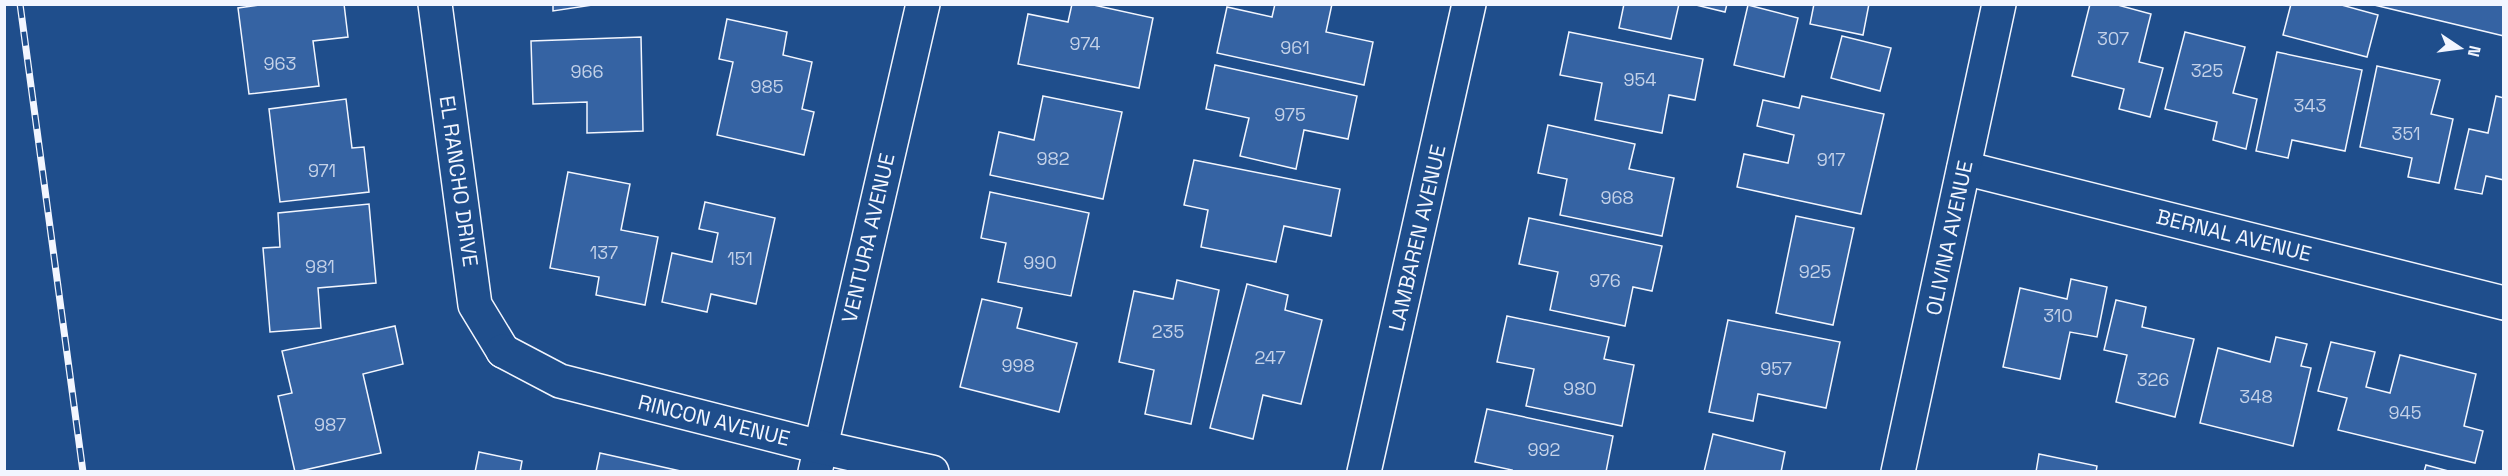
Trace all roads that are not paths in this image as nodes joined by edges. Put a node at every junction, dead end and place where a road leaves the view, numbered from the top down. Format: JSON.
{"nodes":[{"id":1,"x":435,"y":4,"type":"edge"},
{"id":2,"x":923,"y":4,"type":"edge"},
{"id":3,"x":1469,"y":4,"type":"edge"},
{"id":4,"x":1999,"y":4,"type":"edge"},
{"id":5,"x":1964,"y":168,"type":"junction"},
{"id":6,"x":2504,"y":303,"type":"edge"},
{"id":7,"x":503,"y":351,"type":"joint"},
{"id":8,"x":817,"y":459,"type":"edge"},
{"id":9,"x":932,"y":471,"type":"edge"},
{"id":10,"x":1364,"y":471,"type":"edge"},
{"id":11,"x":1898,"y":471,"type":"edge"}],
"edges":[{"from":1,"to":7,"type":"street","name":"EL RANCHO DRIVE"},
{"from":2,"to":8,"type":"street","name":"VENTURA AVENUE"},
{"from":3,"to":10,"type":"street","name":"LAMBAREN AVENUE"},
{"from":4,"to":5,"type":"street","name":"OLIVINA AVENUE"},
{"from":5,"to":6,"type":"street","name":"BERNAL AVENUE"},
{"from":5,"to":11,"type":"street","name":"OLIVINA AVENUE"},
{"from":7,"to":8,"type":"street","name":"RINCON AVENUE"},
{"from":8,"to":9,"type":"street","name":"RINCON AVENUE"}]}
